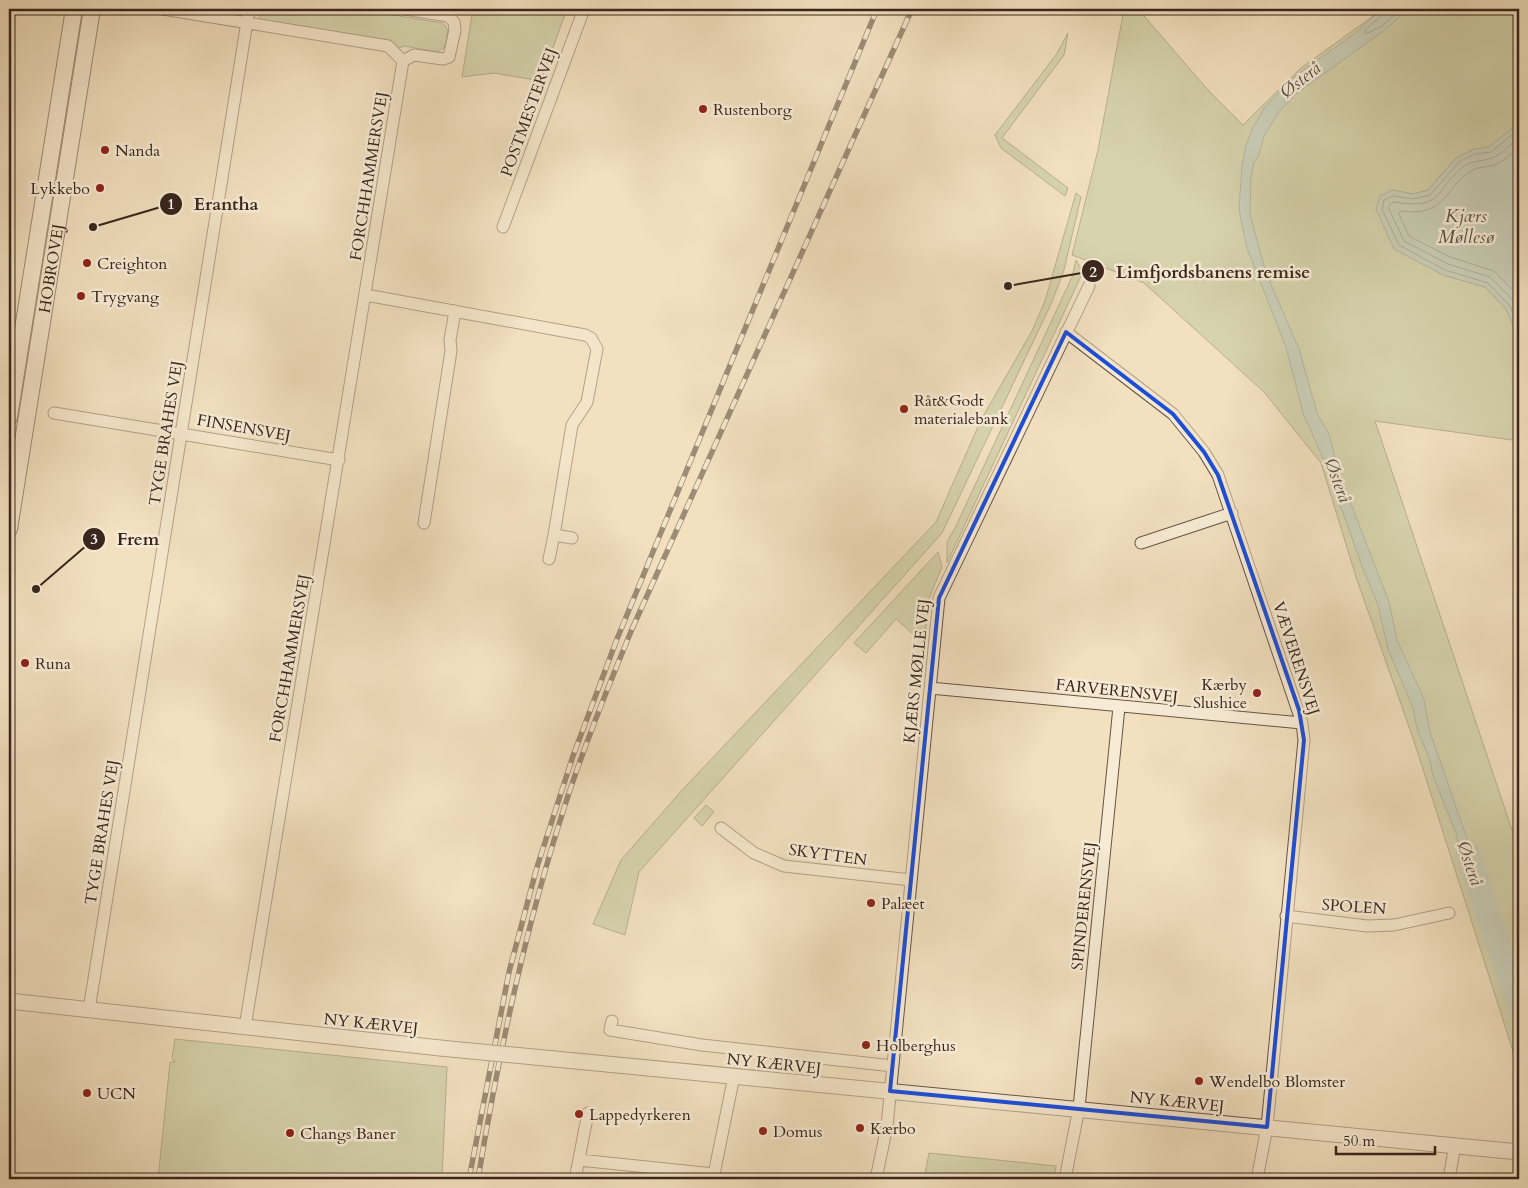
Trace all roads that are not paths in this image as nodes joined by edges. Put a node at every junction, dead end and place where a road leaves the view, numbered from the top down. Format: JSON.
{"nodes":[{"id":1,"x":74,"y":9,"type":"edge"},
{"id":2,"x":92,"y":9,"type":"edge"},
{"id":3,"x":163,"y":9,"type":"edge"},
{"id":4,"x":249,"y":9,"type":"edge"},
{"id":5,"x":405,"y":9,"type":"edge"},
{"id":6,"x":584,"y":9,"type":"edge"},
{"id":7,"x":247,"y":22,"type":"junction"},
{"id":8,"x":402,"y":61,"type":"junction"},
{"id":9,"x":503,"y":227,"type":"dead end"},
{"id":10,"x":1089,"y":286,"type":"dead end"},
{"id":11,"x":366,"y":295,"type":"junction"},
{"id":12,"x":455,"y":311,"type":"junction"},
{"id":13,"x":1066,"y":332,"type":"junction"},
{"id":14,"x":29,"y":407,"type":"junction"},
{"id":15,"x":9,"y":408,"type":"edge"},
{"id":16,"x":54,"y":413,"type":"dead end"},
{"id":17,"x":182,"y":433,"type":"junction"},
{"id":18,"x":339,"y":460,"type":"junction"},
{"id":19,"x":1232,"y":513,"type":"junction"},
{"id":20,"x":424,"y":523,"type":"dead end"},
{"id":21,"x":9,"y":529,"type":"edge"},
{"id":22,"x":554,"y":535,"type":"junction"},
{"id":23,"x":572,"y":538,"type":"dead end"},
{"id":24,"x":1141,"y":543,"type":"dead end"},
{"id":25,"x":549,"y":559,"type":"dead end"},
{"id":26,"x":930,"y":688,"type":"junction"},
{"id":27,"x":1118,"y":707,"type":"junction"},
{"id":28,"x":1302,"y":723,"type":"junction"},
{"id":29,"x":721,"y":828,"type":"dead end"},
{"id":30,"x":911,"y":880,"type":"junction"},
{"id":31,"x":1449,"y":913,"type":"dead end"},
{"id":32,"x":1286,"y":916,"type":"junction"},
{"id":33,"x":9,"y":994,"type":"edge"},
{"id":34,"x":9,"y":1001,"type":"edge"},
{"id":35,"x":26,"y":1003,"type":"junction"},
{"id":36,"x":89,"y":1010,"type":"junction"},
{"id":37,"x":612,"y":1021,"type":"dead end"},
{"id":38,"x":245,"y":1027,"type":"junction"},
{"id":39,"x":892,"y":1066,"type":"junction"},
{"id":40,"x":734,"y":1076,"type":"junction"},
{"id":41,"x":890,"y":1091,"type":"junction"},
{"id":42,"x":1079,"y":1108,"type":"junction"},
{"id":43,"x":588,"y":1112,"type":"dead end"},
{"id":44,"x":1267,"y":1127,"type":"junction"},
{"id":45,"x":1455,"y":1146,"type":"junction"},
{"id":46,"x":1519,"y":1152,"type":"edge"},
{"id":47,"x":579,"y":1160,"type":"junction"},
{"id":48,"x":713,"y":1177,"type":"edge"},
{"id":49,"x":575,"y":1179,"type":"edge"},
{"id":50,"x":876,"y":1179,"type":"edge"},
{"id":51,"x":1065,"y":1179,"type":"edge"},
{"id":52,"x":1257,"y":1179,"type":"edge"},
{"id":53,"x":1449,"y":1179,"type":"edge"}],
"edges":[{"from":1,"to":15,"type":"main road","name":"HOBROVEJ"},
{"from":2,"to":14,"type":"main road","name":"HOBROVEJ"},
{"from":3,"to":7,"type":"street"},
{"from":4,"to":7,"type":"street","name":"TYGE BRAHES VEJ"},
{"from":5,"to":8,"type":"street"},
{"from":6,"to":9,"type":"street","name":"POSTMESTERVEJ"},
{"from":7,"to":8,"type":"street"},
{"from":7,"to":17,"type":"street","name":"TYGE BRAHES VEJ"},
{"from":8,"to":11,"type":"street","name":"FORCHHAMMERSVEJ"},
{"from":10,"to":13,"type":"street","name":"KJÆRS MØLLE VEJ"},
{"from":11,"to":12,"type":"street"},
{"from":11,"to":18,"type":"street","name":"FORCHHAMMERSVEJ"},
{"from":12,"to":20,"type":"street"},
{"from":12,"to":22,"type":"street"},
{"from":13,"to":19,"type":"street","name":"VÆVERENSVEJ"},
{"from":13,"to":26,"type":"street","name":"KJÆRS MØLLE VEJ"},
{"from":14,"to":15,"type":"street"},
{"from":14,"to":21,"type":"main road","name":"HOBROVEJ"},
{"from":16,"to":17,"type":"street","name":"FINSENSVEJ"},
{"from":17,"to":18,"type":"street","name":"FINSENSVEJ"},
{"from":17,"to":36,"type":"street","name":"TYGE BRAHES VEJ"},
{"from":18,"to":38,"type":"street","name":"FORCHHAMMERSVEJ"},
{"from":19,"to":24,"type":"street"},
{"from":19,"to":28,"type":"street","name":"VÆVERENSVEJ"},
{"from":22,"to":23,"type":"street"},
{"from":22,"to":25,"type":"street"},
{"from":26,"to":27,"type":"street","name":"FARVERENSVEJ"},
{"from":26,"to":30,"type":"street","name":"KJÆRS MØLLE VEJ"},
{"from":27,"to":28,"type":"street","name":"FARVERENSVEJ"},
{"from":27,"to":42,"type":"street","name":"SPINDERENSVEJ"},
{"from":28,"to":32,"type":"street","name":"VÆVERENSVEJ"},
{"from":29,"to":30,"type":"street","name":"SKYTTEN"},
{"from":30,"to":39,"type":"street","name":"KJÆRS MØLLE VEJ"},
{"from":31,"to":32,"type":"street","name":"SPOLEN"},
{"from":32,"to":44,"type":"street","name":"VÆVERENSVEJ"},
{"from":33,"to":35,"type":"street","name":"NY KÆRVEJ"},
{"from":34,"to":35,"type":"street","name":"NY KÆRVEJ"},
{"from":35,"to":36,"type":"street","name":"NY KÆRVEJ"},
{"from":36,"to":38,"type":"street","name":"NY KÆRVEJ"},
{"from":37,"to":39,"type":"street","name":"NY KÆRVEJ"},
{"from":38,"to":40,"type":"street","name":"NY KÆRVEJ","bridge":true},
{"from":39,"to":41,"type":"street","name":"KJÆRS MØLLE VEJ"},
{"from":40,"to":41,"type":"street","name":"NY KÆRVEJ"},
{"from":40,"to":48,"type":"street"},
{"from":41,"to":42,"type":"street","name":"NY KÆRVEJ"},
{"from":41,"to":50,"type":"street","name":"KJÆRS MØLLE VEJ"},
{"from":42,"to":44,"type":"street","name":"NY KÆRVEJ"},
{"from":42,"to":51,"type":"street","name":"SPINDERENSVEJ"},
{"from":43,"to":47,"type":"street"},
{"from":44,"to":45,"type":"street","name":"NY KÆRVEJ"},
{"from":44,"to":52,"type":"street","name":"VÆVERENSVEJ"},
{"from":45,"to":46,"type":"street","name":"NY KÆRVEJ"},
{"from":45,"to":53,"type":"street"},
{"from":47,"to":48,"type":"street"},
{"from":47,"to":49,"type":"street"}]}
